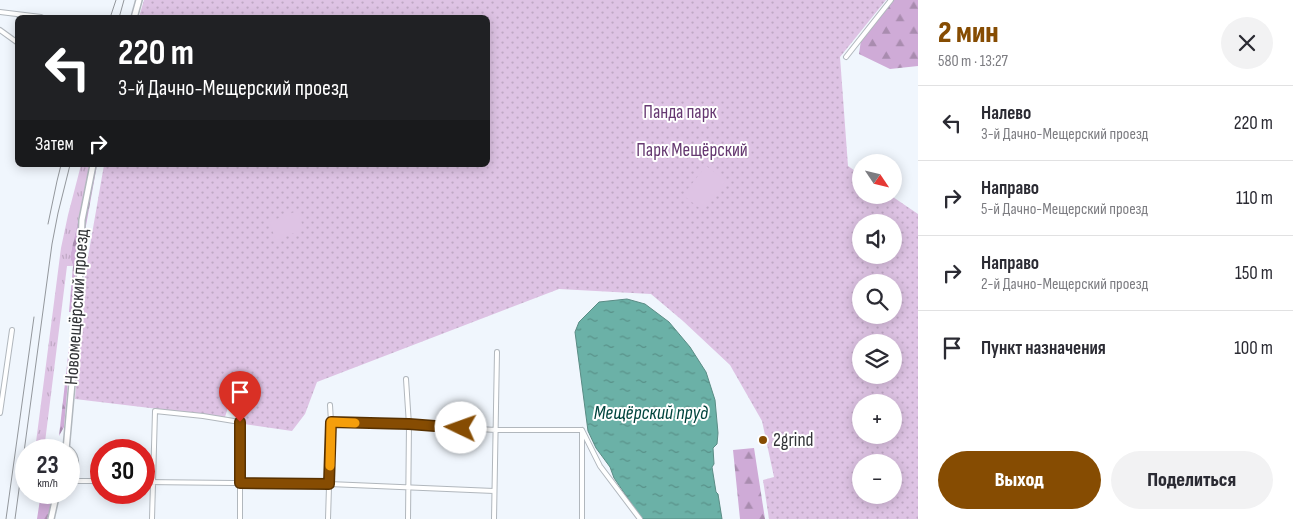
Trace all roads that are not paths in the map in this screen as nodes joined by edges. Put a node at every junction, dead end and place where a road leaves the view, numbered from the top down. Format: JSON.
{"nodes":[{"id":1,"x":140,"y":0,"type":"edge"},
{"id":2,"x":891,"y":0,"type":"edge"},
{"id":3,"x":0,"y":12,"type":"edge"},
{"id":4,"x":25,"y":15,"type":"edge"},
{"id":5,"x":135,"y":15,"type":"edge"},
{"id":6,"x":0,"y":30,"type":"edge"},
{"id":7,"x":15,"y":41,"type":"edge"},
{"id":8,"x":846,"y":58,"type":"dead end"},
{"id":9,"x":93,"y":167,"type":"edge"},
{"id":10,"x":12,"y":330,"type":"dead end"},
{"id":11,"x":497,"y":352,"type":"dead end"},
{"id":12,"x":406,"y":379,"type":"dead end"},
{"id":13,"x":330,"y":405,"type":"dead end"},
{"id":14,"x":0,"y":413,"type":"edge"},
{"id":15,"x":331,"y":422,"type":"junction"},
{"id":16,"x":409,"y":424,"type":"junction"},
{"id":17,"x":496,"y":430,"type":"junction"},
{"id":18,"x":582,"y":430,"type":"junction"},
{"id":19,"x":67,"y":439,"type":"edge"},
{"id":20,"x":154,"y":439,"type":"edge"},
{"id":21,"x":155,"y":482,"type":"edge"},
{"id":22,"x":240,"y":483,"type":"junction"},
{"id":23,"x":329,"y":484,"type":"junction"},
{"id":24,"x":408,"y":487,"type":"junction"},
{"id":25,"x":494,"y":491,"type":"junction"},
{"id":26,"x":54,"y":504,"type":"edge"},
{"id":27,"x":152,"y":504,"type":"edge"},
{"id":28,"x":51,"y":519,"type":"edge"},
{"id":29,"x":152,"y":519,"type":"edge"},
{"id":30,"x":240,"y":519,"type":"edge"},
{"id":31,"x":328,"y":519,"type":"edge"},
{"id":32,"x":408,"y":519,"type":"edge"},
{"id":33,"x":494,"y":519,"type":"edge"},
{"id":34,"x":582,"y":519,"type":"edge"},
{"id":35,"x":640,"y":519,"type":"edge"}],
"edges":[{"from":1,"to":5,"type":"street"},
{"from":2,"to":8,"type":"street"},
{"from":3,"to":4,"type":"street"},
{"from":6,"to":7,"type":"street"},
{"from":9,"to":19,"type":"street","name":"Новомещёрский проезд"},
{"from":10,"to":14,"type":"street"},
{"from":11,"to":17,"type":"street"},
{"from":12,"to":16,"type":"street"},
{"from":13,"to":15,"type":"street"},
{"from":15,"to":16,"type":"street"},
{"from":15,"to":23,"type":"street"},
{"from":16,"to":17,"type":"street"},
{"from":16,"to":24,"type":"street"},
{"from":17,"to":18,"type":"street"},
{"from":17,"to":25,"type":"street"},
{"from":18,"to":34,"type":"street"},
{"from":18,"to":35,"type":"street"},
{"from":20,"to":22,"type":"street"},
{"from":21,"to":22,"type":"street"},
{"from":22,"to":23,"type":"street"},
{"from":22,"to":30,"type":"street"},
{"from":23,"to":24,"type":"street"},
{"from":23,"to":31,"type":"street"},
{"from":24,"to":25,"type":"street"},
{"from":24,"to":32,"type":"street"},
{"from":25,"to":33,"type":"street"},
{"from":26,"to":28,"type":"street"},
{"from":27,"to":29,"type":"street"}]}
